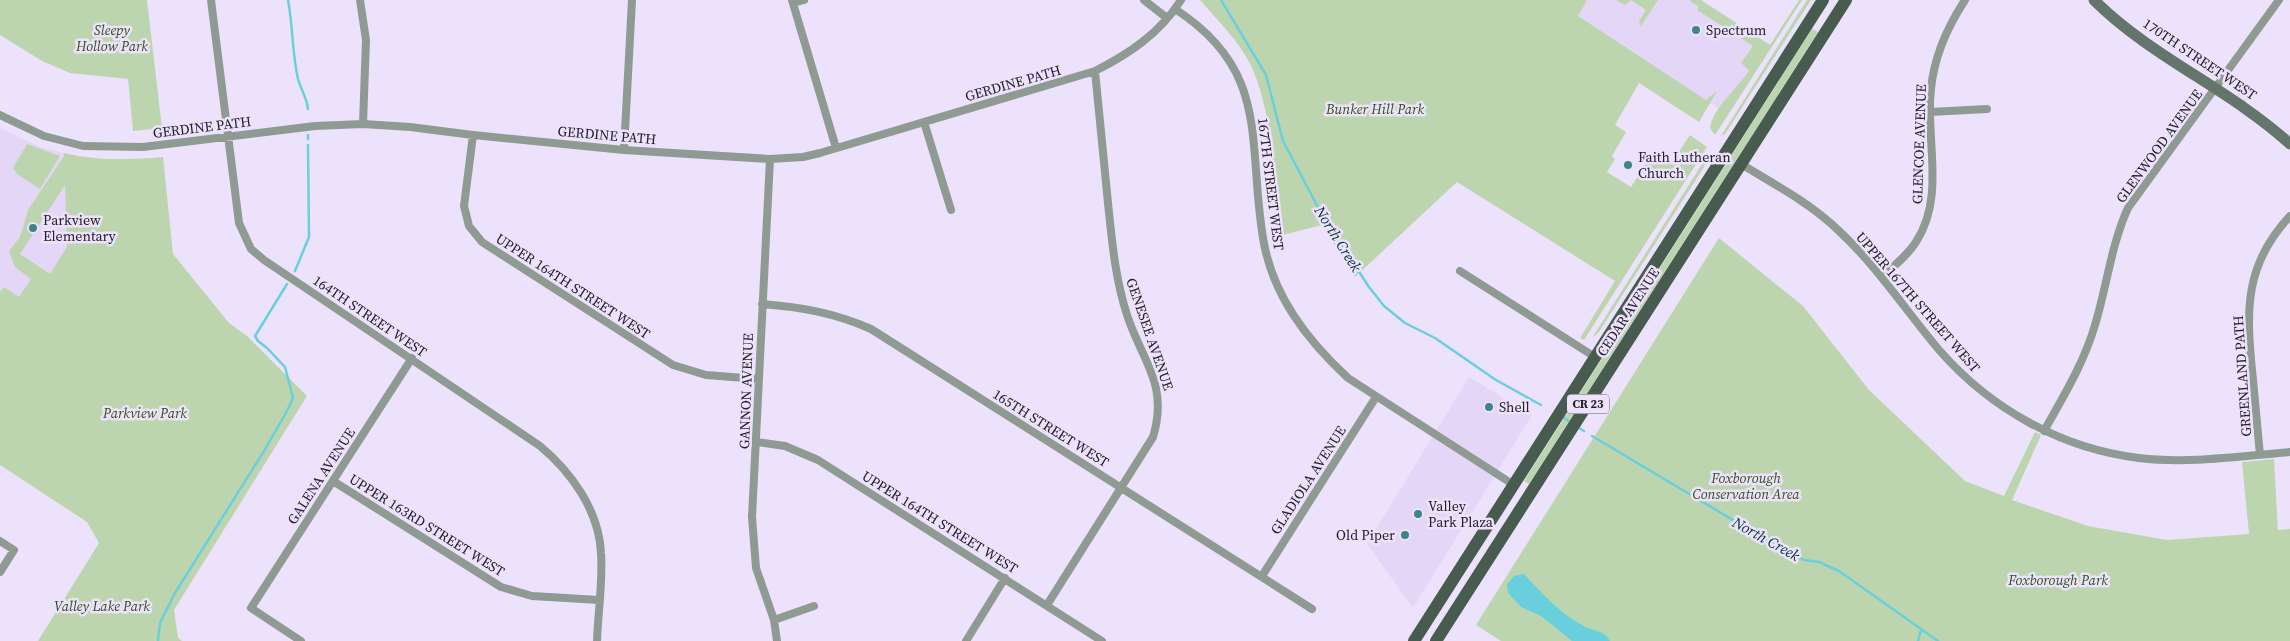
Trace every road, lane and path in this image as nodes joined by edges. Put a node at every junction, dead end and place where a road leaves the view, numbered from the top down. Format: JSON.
{"nodes":[{"id":1,"x":211,"y":0,"type":"edge"},
{"id":2,"x":360,"y":0,"type":"edge"},
{"id":3,"x":632,"y":0,"type":"edge"},
{"id":4,"x":804,"y":0,"type":"edge"},
{"id":5,"x":1144,"y":0,"type":"edge"},
{"id":6,"x":1181,"y":0,"type":"edge"},
{"id":7,"x":1823,"y":0,"type":"edge"},
{"id":8,"x":1846,"y":0,"type":"edge"},
{"id":9,"x":1965,"y":0,"type":"edge"},
{"id":10,"x":2094,"y":0,"type":"edge"},
{"id":11,"x":2279,"y":0,"type":"edge"},
{"id":12,"x":792,"y":2,"type":"edge"},
{"id":13,"x":1175,"y":9,"type":"junction"},
{"id":14,"x":1167,"y":18,"type":"junction"},
{"id":15,"x":1095,"y":71,"type":"junction"},
{"id":16,"x":2217,"y":88,"type":"junction"},
{"id":17,"x":1987,"y":109,"type":"dead end"},
{"id":18,"x":1930,"y":112,"type":"junction"},
{"id":19,"x":0,"y":115,"type":"edge"},
{"id":20,"x":924,"y":122,"type":"junction"},
{"id":21,"x":363,"y":124,"type":"junction"},
{"id":22,"x":472,"y":135,"type":"junction"},
{"id":23,"x":227,"y":136,"type":"junction"},
{"id":24,"x":2290,"y":144,"type":"edge"},
{"id":25,"x":836,"y":148,"type":"junction"},
{"id":26,"x":624,"y":150,"type":"junction"},
{"id":27,"x":770,"y":159,"type":"junction"},
{"id":28,"x":1741,"y":164,"type":"junction"},
{"id":29,"x":951,"y":210,"type":"dead end"},
{"id":30,"x":2290,"y":216,"type":"edge"},
{"id":31,"x":1460,"y":271,"type":"dead end"},
{"id":32,"x":1881,"y":277,"type":"junction"},
{"id":33,"x":762,"y":304,"type":"junction"},
{"id":34,"x":1596,"y":357,"type":"junction"},
{"id":35,"x":412,"y":358,"type":"junction"},
{"id":36,"x":758,"y":379,"type":"junction"},
{"id":37,"x":1376,"y":397,"type":"junction"},
{"id":38,"x":2044,"y":431,"type":"junction"},
{"id":39,"x":757,"y":442,"type":"junction"},
{"id":40,"x":2290,"y":452,"type":"edge"},
{"id":41,"x":2260,"y":454,"type":"junction"},
{"id":42,"x":333,"y":481,"type":"junction"},
{"id":43,"x":1514,"y":485,"type":"junction"},
{"id":44,"x":1122,"y":487,"type":"junction"},
{"id":45,"x":0,"y":541,"type":"edge"},
{"id":46,"x":1499,"y":542,"type":"junction"},
{"id":47,"x":0,"y":572,"type":"edge"},
{"id":48,"x":1262,"y":576,"type":"junction"},
{"id":49,"x":1005,"y":578,"type":"junction"},
{"id":50,"x":599,"y":600,"type":"junction"},
{"id":51,"x":1047,"y":605,"type":"junction"},
{"id":52,"x":814,"y":606,"type":"dead end"},
{"id":53,"x":1312,"y":609,"type":"dead end"},
{"id":54,"x":774,"y":620,"type":"junction"},
{"id":55,"x":301,"y":641,"type":"edge"},
{"id":56,"x":597,"y":641,"type":"edge"},
{"id":57,"x":777,"y":641,"type":"edge"},
{"id":58,"x":966,"y":641,"type":"edge"},
{"id":59,"x":1102,"y":641,"type":"edge"},
{"id":60,"x":1414,"y":641,"type":"edge"},
{"id":61,"x":1436,"y":641,"type":"edge"}],
"edges":[{"from":1,"to":23,"type":"street","name":"164TH STREET WEST"},
{"from":2,"to":21,"type":"street"},
{"from":3,"to":26,"type":"street"},
{"from":4,"to":12,"type":"street"},
{"from":5,"to":14,"type":"street"},
{"from":6,"to":13,"type":"street","name":"GERDINE PATH"},
{"from":7,"to":34,"type":"main road","name":"CEDAR AVENUE","number":"CR 23"},
{"from":8,"to":28,"type":"main road","name":"CEDAR AVENUE","number":"CR 23"},
{"from":9,"to":18,"type":"street","name":"GLENCOE AVENUE"},
{"from":10,"to":16,"type":"street","name":"170TH STREET WEST"},
{"from":11,"to":16,"type":"street","name":"GLENWOOD AVENUE"},
{"from":12,"to":25,"type":"street"},
{"from":13,"to":14,"type":"street","name":"GERDINE PATH"},
{"from":13,"to":37,"type":"street","name":"167TH STREET WEST"},
{"from":14,"to":15,"type":"street","name":"GERDINE PATH"},
{"from":15,"to":20,"type":"street","name":"GERDINE PATH"},
{"from":15,"to":44,"type":"street","name":"GENESEE AVENUE"},
{"from":16,"to":24,"type":"street","name":"170TH STREET WEST"},
{"from":16,"to":38,"type":"street","name":"GLENWOOD AVENUE"},
{"from":17,"to":18,"type":"street"},
{"from":18,"to":32,"type":"street","name":"GLENCOE AVENUE"},
{"from":19,"to":23,"type":"street","name":"GERDINE PATH"},
{"from":20,"to":25,"type":"street","name":"GERDINE PATH"},
{"from":20,"to":29,"type":"street"},
{"from":21,"to":22,"type":"street","name":"GERDINE PATH"},
{"from":21,"to":23,"type":"street","name":"GERDINE PATH"},
{"from":22,"to":26,"type":"street","name":"GERDINE PATH"},
{"from":22,"to":36,"type":"street","name":"UPPER 164TH STREET WEST"},
{"from":23,"to":35,"type":"street","name":"164TH STREET WEST"},
{"from":25,"to":27,"type":"street","name":"GERDINE PATH"},
{"from":26,"to":27,"type":"street","name":"GERDINE PATH"},
{"from":27,"to":33,"type":"street","name":"GANNON AVENUE"},
{"from":28,"to":32,"type":"street","name":"UPPER 167TH STREET WEST"},
{"from":28,"to":46,"type":"main road","name":"CEDAR AVENUE","number":"CR 23"},
{"from":30,"to":41,"type":"street","name":"GREENLAND PATH"},
{"from":31,"to":34,"type":"street"},
{"from":32,"to":38,"type":"street","name":"UPPER 167TH STREET WEST"},
{"from":33,"to":36,"type":"street","name":"GANNON AVENUE"},
{"from":33,"to":44,"type":"street","name":"165TH STREET WEST"},
{"from":34,"to":43,"type":"main road","name":"CEDAR AVENUE","number":"CR 23"},
{"from":35,"to":42,"type":"street","name":"GALENA AVENUE"},
{"from":35,"to":50,"type":"street","name":"164TH STREET WEST"},
{"from":36,"to":39,"type":"street","name":"GANNON AVENUE"},
{"from":37,"to":43,"type":"street","name":"167TH STREET WEST"},
{"from":37,"to":48,"type":"street","name":"GLADIOLA AVENUE"},
{"from":38,"to":41,"type":"street","name":"UPPER 167TH STREET WEST"},
{"from":39,"to":49,"type":"street","name":"UPPER 164TH STREET WEST"},
{"from":39,"to":54,"type":"street","name":"GANNON AVENUE"},
{"from":40,"to":41,"type":"street","name":"UPPER 167TH STREET WEST"},
{"from":42,"to":50,"type":"street","name":"UPPER 163RD STREET WEST"},
{"from":42,"to":55,"type":"street","name":"GALENA AVENUE"},
{"from":43,"to":46,"type":"main road"},
{"from":43,"to":60,"type":"main road","name":"CEDAR AVENUE","number":"CR 23"},
{"from":44,"to":48,"type":"street","name":"165TH STREET WEST"},
{"from":44,"to":51,"type":"street","name":"GENESEE AVENUE"},
{"from":45,"to":47,"type":"street"},
{"from":46,"to":61,"type":"main road","name":"CEDAR AVENUE","number":"CR 23"},
{"from":48,"to":53,"type":"street","name":"165TH STREET WEST"},
{"from":49,"to":51,"type":"street","name":"UPPER 164TH STREET WEST"},
{"from":49,"to":58,"type":"street"},
{"from":50,"to":56,"type":"street","name":"164TH STREET WEST"},
{"from":51,"to":59,"type":"street","name":"UPPER 164TH STREET WEST"},
{"from":52,"to":54,"type":"street"},
{"from":54,"to":57,"type":"street","name":"GANNON AVENUE"}]}
